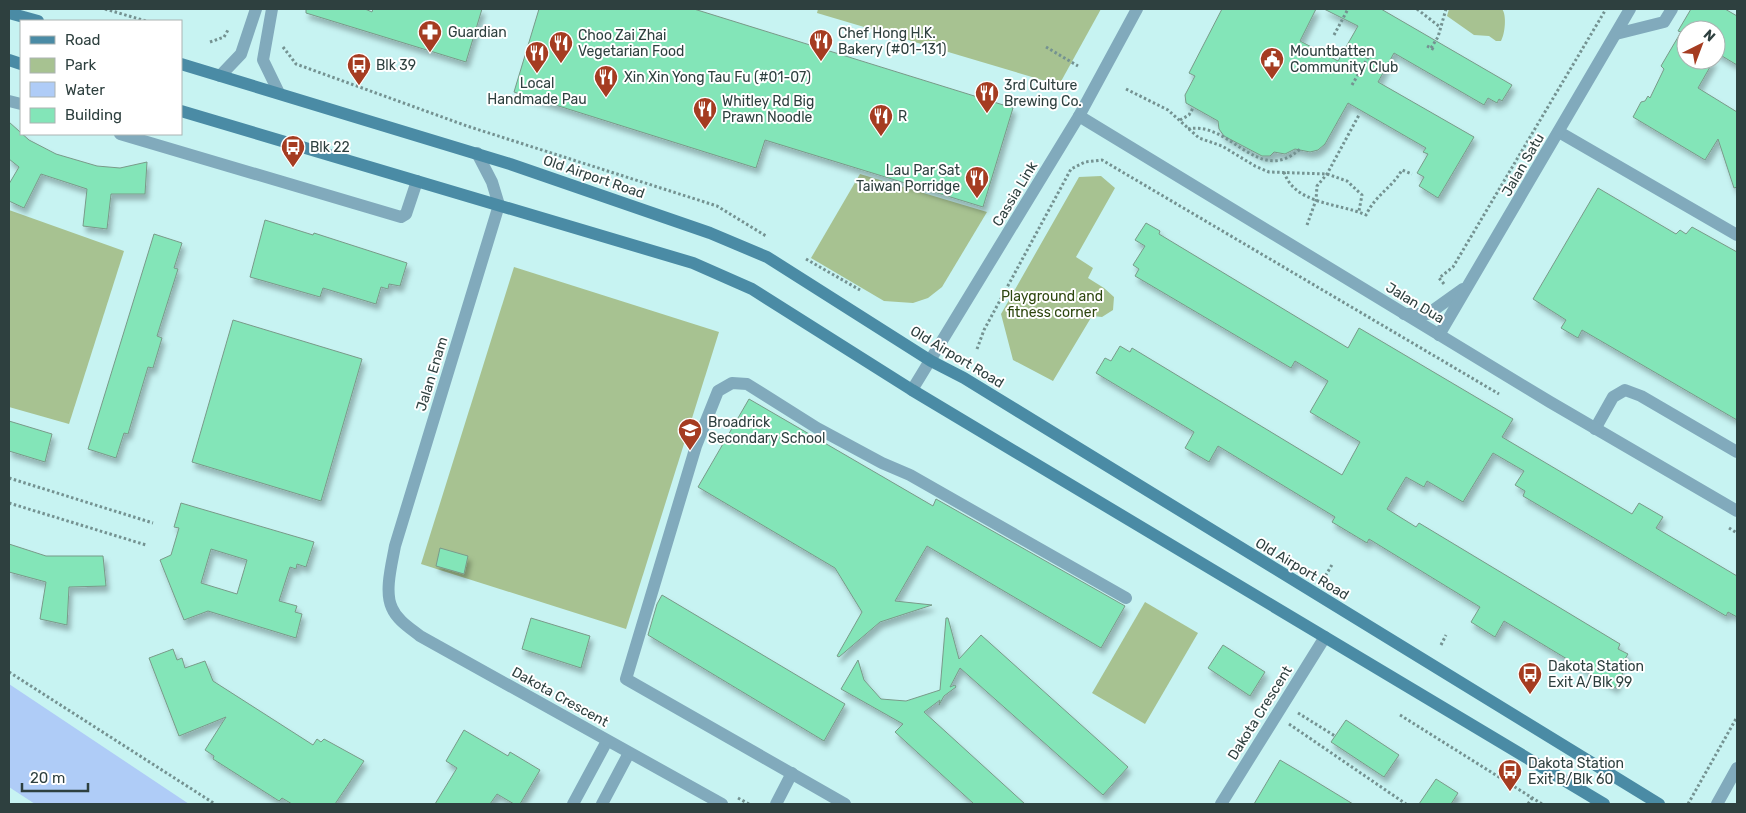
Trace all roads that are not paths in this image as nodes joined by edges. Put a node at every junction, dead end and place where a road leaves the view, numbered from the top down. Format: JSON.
{"nodes":[{"id":1,"x":256,"y":9,"type":"edge"},
{"id":2,"x":272,"y":9,"type":"edge"},
{"id":3,"x":1137,"y":9,"type":"edge"},
{"id":4,"x":1630,"y":9,"type":"edge"},
{"id":5,"x":1672,"y":9,"type":"edge"},
{"id":6,"x":9,"y":12,"type":"edge"},
{"id":7,"x":35,"y":20,"type":"edge"},
{"id":8,"x":1616,"y":34,"type":"junction"},
{"id":9,"x":182,"y":64,"type":"edge"},
{"id":10,"x":220,"y":76,"type":"junction"},
{"id":11,"x":278,"y":93,"type":"junction"},
{"id":12,"x":182,"y":111,"type":"edge"},
{"id":13,"x":1079,"y":116,"type":"junction"},
{"id":14,"x":1559,"y":132,"type":"junction"},
{"id":15,"x":123,"y":135,"type":"edge"},
{"id":16,"x":477,"y":153,"type":"junction"},
{"id":17,"x":417,"y":181,"type":"junction"},
{"id":18,"x":500,"y":204,"type":"junction"},
{"id":19,"x":1737,"y":236,"type":"edge"},
{"id":20,"x":1470,"y":284,"type":"junction"},
{"id":21,"x":1404,"y":314,"type":"junction"},
{"id":22,"x":1439,"y":335,"type":"junction"},
{"id":23,"x":931,"y":361,"type":"junction"},
{"id":24,"x":912,"y":390,"type":"junction"},
{"id":25,"x":1596,"y":429,"type":"junction"},
{"id":26,"x":1737,"y":452,"type":"edge"},
{"id":27,"x":1737,"y":511,"type":"edge"},
{"id":28,"x":1126,"y":598,"type":"dead end"},
{"id":29,"x":391,"y":608,"type":"joint"},
{"id":30,"x":1325,"y":637,"type":"junction"},
{"id":31,"x":607,"y":740,"type":"junction"},
{"id":32,"x":629,"y":753,"type":"junction"},
{"id":33,"x":1737,"y":768,"type":"edge"},
{"id":34,"x":792,"y":773,"type":"junction"},
{"id":35,"x":573,"y":804,"type":"edge"},
{"id":36,"x":602,"y":804,"type":"edge"},
{"id":37,"x":722,"y":804,"type":"edge"},
{"id":38,"x":776,"y":804,"type":"edge"},
{"id":39,"x":845,"y":804,"type":"edge"},
{"id":40,"x":1221,"y":804,"type":"edge"},
{"id":41,"x":1604,"y":804,"type":"edge"},
{"id":42,"x":1658,"y":804,"type":"edge"},
{"id":43,"x":1717,"y":804,"type":"edge"}],
"edges":[{"from":1,"to":10,"type":"street"},
{"from":2,"to":11,"type":"street"},
{"from":3,"to":13,"type":"street","name":"Cassia Link"},
{"from":4,"to":8,"type":"street","name":"Jalan Satu"},
{"from":5,"to":8,"type":"street"},
{"from":6,"to":7,"type":"main road"},
{"from":8,"to":14,"type":"street","name":"Jalan Satu"},
{"from":9,"to":10,"type":"main road","name":"Old Airport Road"},
{"from":10,"to":11,"type":"main road","name":"Old Airport Road"},
{"from":11,"to":16,"type":"main road","name":"Old Airport Road"},
{"from":12,"to":17,"type":"main road"},
{"from":13,"to":21,"type":"street","name":"Jalan Dua"},
{"from":13,"to":23,"type":"street","name":"Cassia Link"},
{"from":14,"to":19,"type":"street"},
{"from":14,"to":20,"type":"street","name":"Jalan Satu"},
{"from":15,"to":17,"type":"street"},
{"from":16,"to":18,"type":"street"},
{"from":16,"to":23,"type":"main road","name":"Old Airport Road"},
{"from":17,"to":18,"type":"main road"},
{"from":18,"to":24,"type":"main road"},
{"from":18,"to":29,"type":"street","name":"Jalan Enam"},
{"from":20,"to":21,"type":"street"},
{"from":20,"to":22,"type":"street","name":"Jalan Satu"},
{"from":21,"to":22,"type":"street","name":"Jalan Dua"},
{"from":22,"to":25,"type":"street","name":"Jalan Dua"},
{"from":23,"to":24,"type":"street","name":"Cassia Link"},
{"from":23,"to":42,"type":"main road","name":"Old Airport Road"},
{"from":24,"to":30,"type":"main road"},
{"from":25,"to":26,"type":"street"},
{"from":25,"to":27,"type":"street","name":"Jalan Dua"},
{"from":28,"to":34,"type":"street"},
{"from":29,"to":31,"type":"street","name":"Dakota Crescent"},
{"from":30,"to":40,"type":"street","name":"Dakota Crescent"},
{"from":30,"to":41,"type":"main road"},
{"from":31,"to":32,"type":"street","name":"Dakota Crescent"},
{"from":31,"to":35,"type":"street"},
{"from":32,"to":36,"type":"street"},
{"from":32,"to":37,"type":"street","name":"Dakota Crescent"},
{"from":33,"to":43,"type":"street"},
{"from":34,"to":38,"type":"street"},
{"from":34,"to":39,"type":"street"}]}
